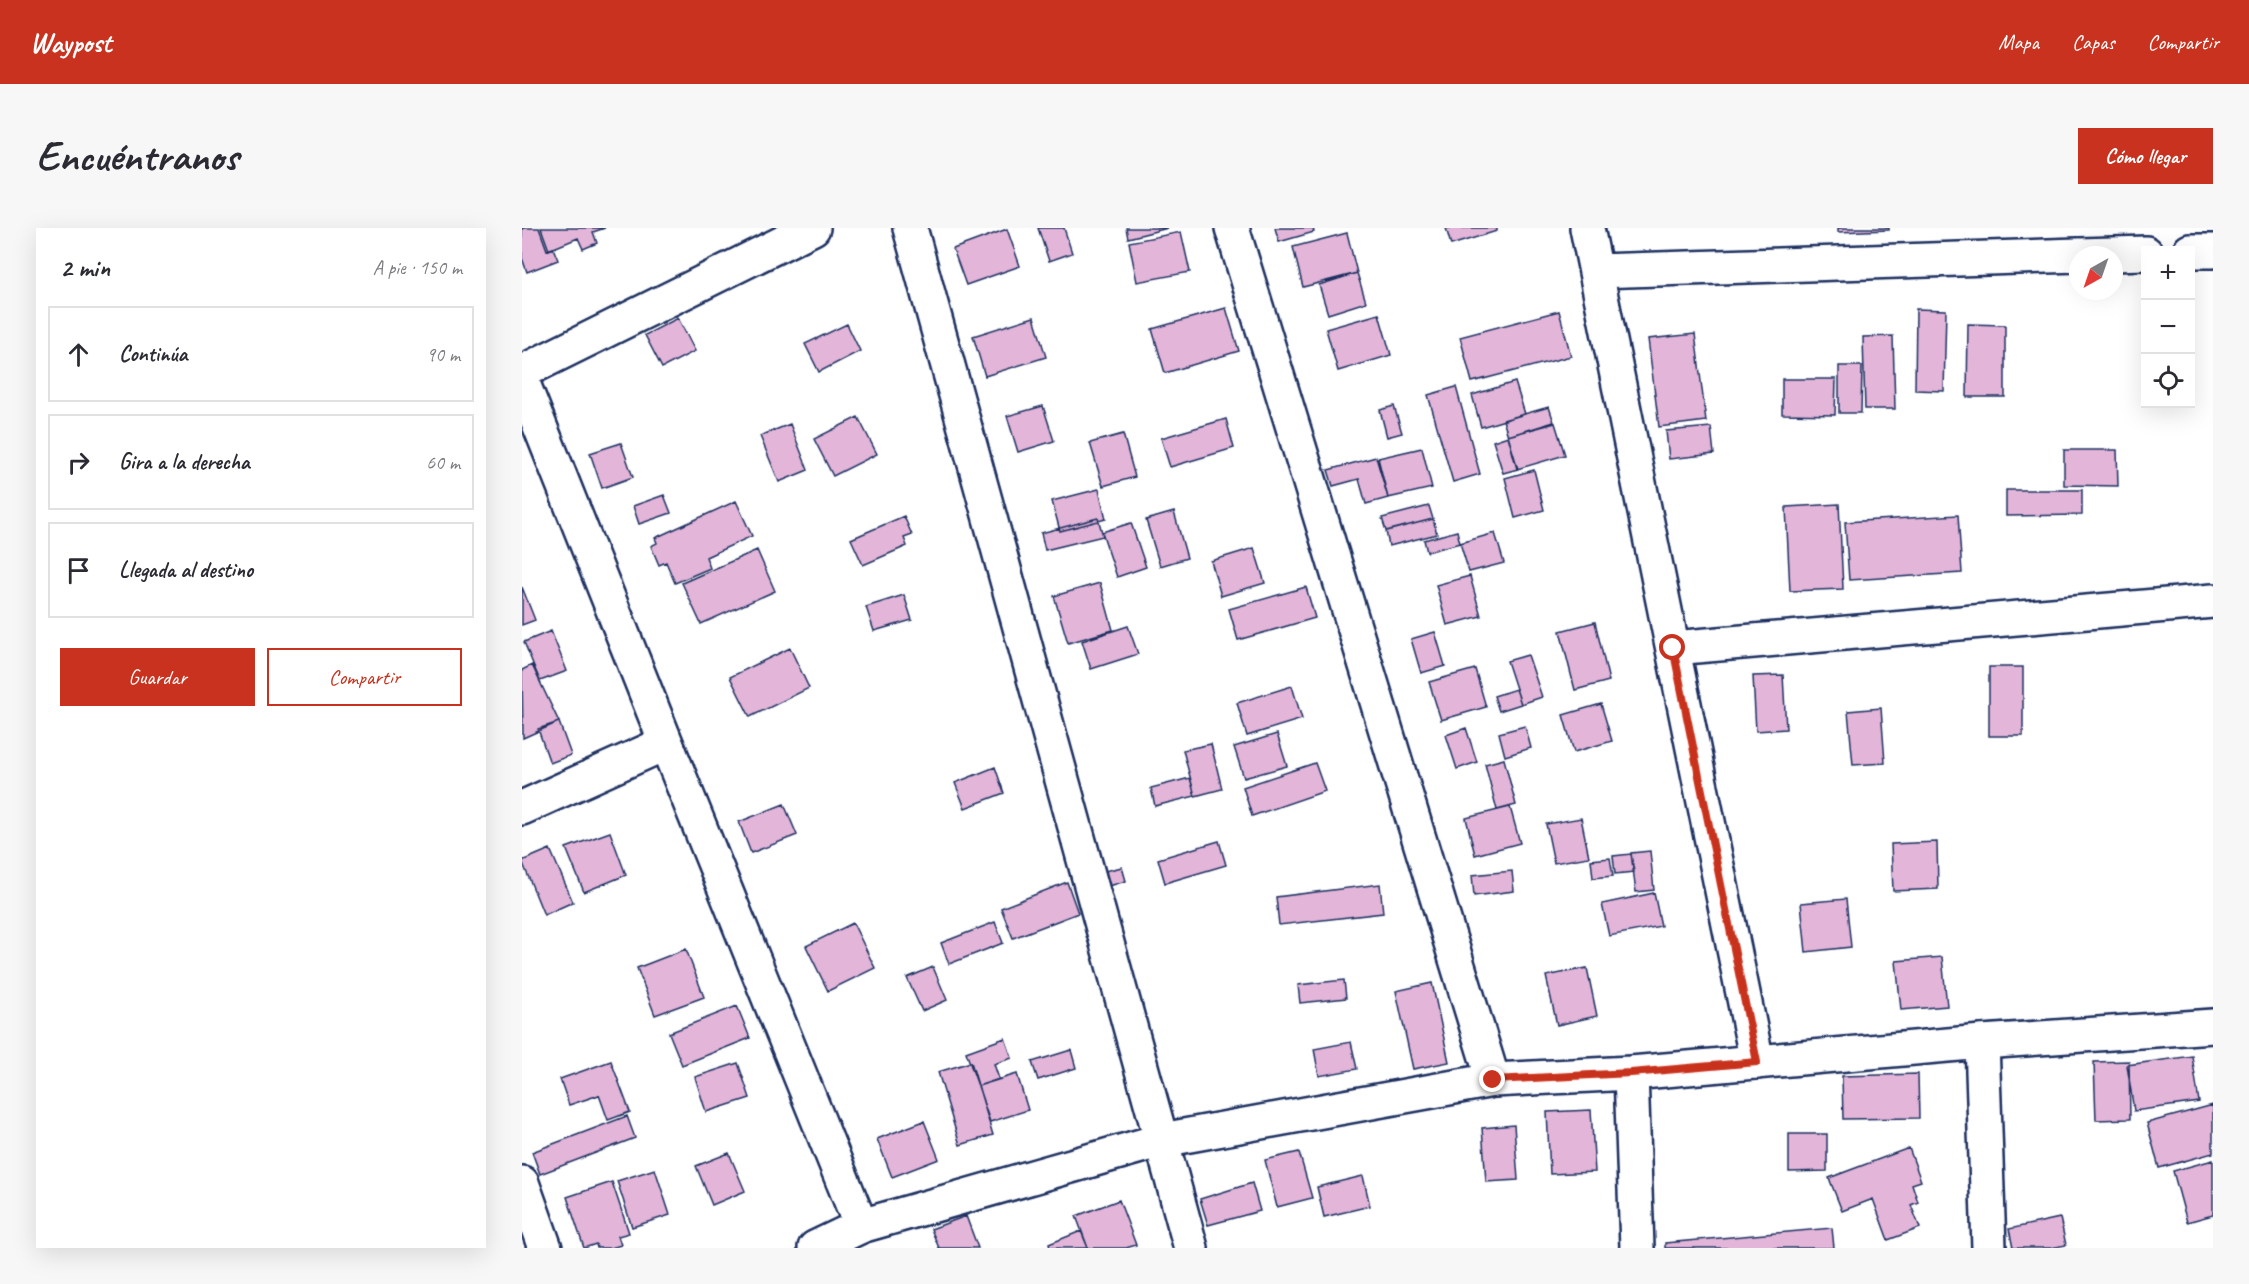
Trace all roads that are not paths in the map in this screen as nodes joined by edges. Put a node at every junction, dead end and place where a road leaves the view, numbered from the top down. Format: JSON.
{"nodes":[{"id":1,"x":813,"y":228,"type":"edge"},
{"id":2,"x":910,"y":228,"type":"edge"},
{"id":3,"x":1232,"y":228,"type":"edge"},
{"id":4,"x":1587,"y":228,"type":"edge"},
{"id":5,"x":2213,"y":250,"type":"edge"},
{"id":6,"x":2195,"y":251,"type":"edge"},
{"id":7,"x":2141,"y":253,"type":"edge"},
{"id":8,"x":2123,"y":254,"type":"edge"},
{"id":9,"x":2069,"y":255,"type":"edge"},
{"id":10,"x":1597,"y":271,"type":"junction"},
{"id":11,"x":522,"y":372,"type":"edge"},
{"id":12,"x":522,"y":381,"type":"edge"},
{"id":13,"x":2213,"y":601,"type":"edge"},
{"id":14,"x":1673,"y":648,"type":"junction"},
{"id":15,"x":666,"y":743,"type":"junction"},
{"id":16,"x":522,"y":808,"type":"edge"},
{"id":17,"x":2213,"y":1026,"type":"edge"},
{"id":18,"x":1982,"y":1042,"type":"junction"},
{"id":19,"x":1757,"y":1062,"type":"junction"},
{"id":20,"x":1631,"y":1073,"type":"junction"},
{"id":21,"x":1493,"y":1080,"type":"junction"},
{"id":22,"x":1162,"y":1140,"type":"junction"},
{"id":23,"x":522,"y":1183,"type":"edge"},
{"id":24,"x":861,"y":1226,"type":"junction"},
{"id":25,"x":545,"y":1248,"type":"edge"},
{"id":26,"x":815,"y":1248,"type":"edge"},
{"id":27,"x":1191,"y":1248,"type":"edge"},
{"id":28,"x":1637,"y":1248,"type":"edge"},
{"id":29,"x":1989,"y":1248,"type":"edge"}],
"edges":[{"from":1,"to":11,"type":"street"},
{"from":2,"to":22,"type":"street"},
{"from":3,"to":21,"type":"street"},
{"from":4,"to":10,"type":"street"},
{"from":5,"to":6,"type":"street"},
{"from":7,"to":8,"type":"street"},
{"from":9,"to":10,"type":"street"},
{"from":10,"to":14,"type":"street"},
{"from":12,"to":15,"type":"street"},
{"from":13,"to":14,"type":"street"},
{"from":14,"to":19,"type":"street"},
{"from":15,"to":16,"type":"street"},
{"from":15,"to":24,"type":"street"},
{"from":17,"to":18,"type":"street"},
{"from":18,"to":19,"type":"street"},
{"from":18,"to":29,"type":"street"},
{"from":19,"to":20,"type":"street"},
{"from":20,"to":21,"type":"street"},
{"from":20,"to":28,"type":"street"},
{"from":21,"to":22,"type":"street"},
{"from":22,"to":24,"type":"street"},
{"from":22,"to":27,"type":"street"},
{"from":23,"to":25,"type":"street"},
{"from":24,"to":26,"type":"street"}]}
